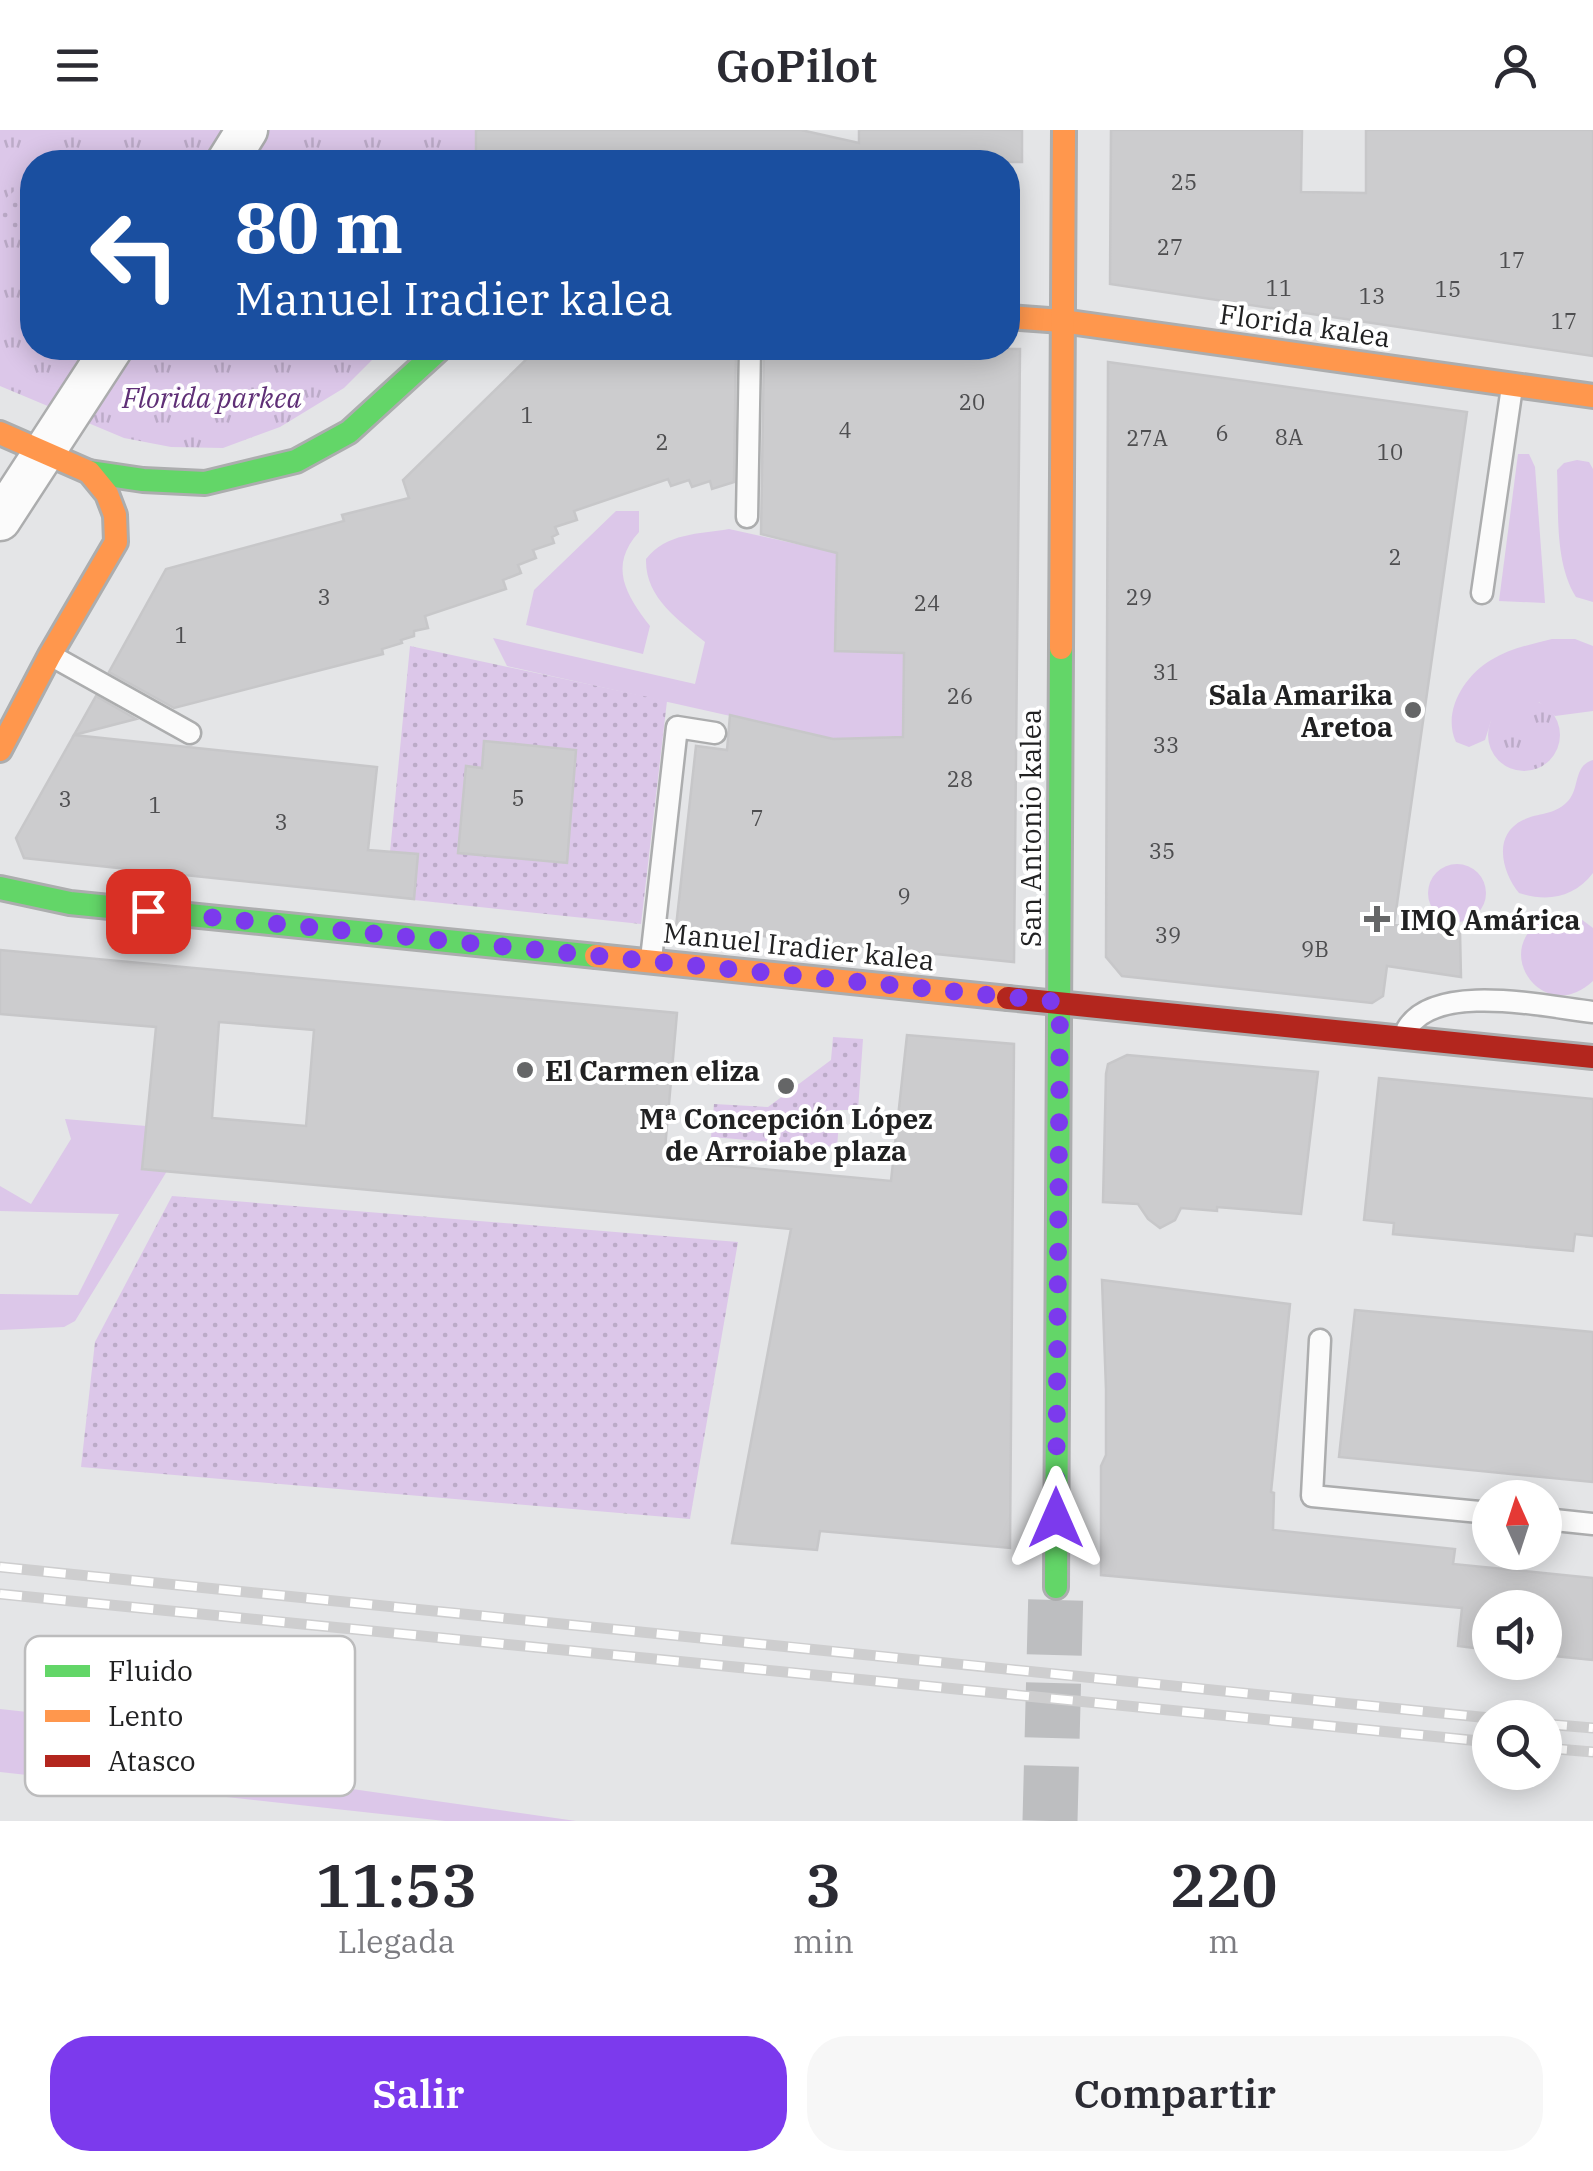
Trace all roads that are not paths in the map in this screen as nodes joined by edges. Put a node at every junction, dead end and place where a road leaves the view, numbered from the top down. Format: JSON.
{"nodes":[{"id":1,"x":1064,"y":130,"type":"edge"},
{"id":2,"x":1020,"y":318,"type":"edge"},
{"id":3,"x":1062,"y":322,"type":"junction"},
{"id":4,"x":104,"y":360,"type":"edge"},
{"id":5,"x":428,"y":360,"type":"edge"},
{"id":6,"x":750,"y":360,"type":"edge"},
{"id":7,"x":1512,"y":385,"type":"junction"},
{"id":8,"x":1593,"y":396,"type":"edge"},
{"id":9,"x":0,"y":433,"type":"edge"},
{"id":10,"x":45,"y":452,"type":"junction"},
{"id":11,"x":88,"y":472,"type":"junction"},
{"id":12,"x":205,"y":483,"type":"junction"},
{"id":13,"x":158,"y":504,"type":"dead end"},
{"id":14,"x":747,"y":517,"type":"dead end"},
{"id":15,"x":0,"y":520,"type":"edge"},
{"id":16,"x":136,"y":524,"type":"dead end"},
{"id":17,"x":116,"y":542,"type":"junction"},
{"id":18,"x":1482,"y":593,"type":"dead end"},
{"id":19,"x":50,"y":655,"type":"junction"},
{"id":20,"x":190,"y":733,"type":"dead end"},
{"id":21,"x":716,"y":733,"type":"dead end"},
{"id":22,"x":0,"y":750,"type":"edge"},
{"id":23,"x":0,"y":888,"type":"edge"},
{"id":24,"x":651,"y":961,"type":"junction"},
{"id":25,"x":1060,"y":1002,"type":"junction"},
{"id":26,"x":1593,"y":1012,"type":"edge"},
{"id":27,"x":1401,"y":1040,"type":"junction"},
{"id":28,"x":1593,"y":1058,"type":"edge"},
{"id":29,"x":1320,"y":1340,"type":"dead end"},
{"id":30,"x":1472,"y":1512,"type":"edge"},
{"id":31,"x":1562,"y":1521,"type":"edge"},
{"id":32,"x":1593,"y":1524,"type":"edge"},
{"id":33,"x":1056,"y":1586,"type":"tunnel mouth"}],
"edges":[{"from":1,"to":3,"type":"main road","name":"San Antonio kalea"},
{"from":2,"to":3,"type":"main road","name":"Florida kalea"},
{"from":3,"to":7,"type":"main road","name":"Florida kalea"},
{"from":3,"to":25,"type":"main road","name":"San Antonio kalea"},
{"from":4,"to":10,"type":"street"},
{"from":5,"to":12,"type":"main road"},
{"from":6,"to":14,"type":"lane"},
{"from":7,"to":8,"type":"main road","name":"Florida kalea"},
{"from":7,"to":18,"type":"lane"},
{"from":9,"to":10,"type":"main road"},
{"from":10,"to":11,"type":"main road"},
{"from":10,"to":15,"type":"street"},
{"from":11,"to":12,"type":"main road"},
{"from":11,"to":17,"type":"main road"},
{"from":12,"to":13,"type":"main road"},
{"from":16,"to":17,"type":"main road"},
{"from":17,"to":19,"type":"main road"},
{"from":19,"to":20,"type":"lane"},
{"from":19,"to":22,"type":"main road"},
{"from":21,"to":24,"type":"lane"},
{"from":23,"to":24,"type":"main road","name":"Manuel Iradier kalea"},
{"from":24,"to":25,"type":"main road","name":"Manuel Iradier kalea"},
{"from":25,"to":27,"type":"main road","name":"Manuel Iradier kalea"},
{"from":25,"to":33,"type":"main road","name":"San Antonio kalea"},
{"from":26,"to":27,"type":"lane"},
{"from":27,"to":28,"type":"main road","name":"Manuel Iradier kalea"},
{"from":29,"to":30,"type":"lane"},
{"from":31,"to":32,"type":"lane"}]}
